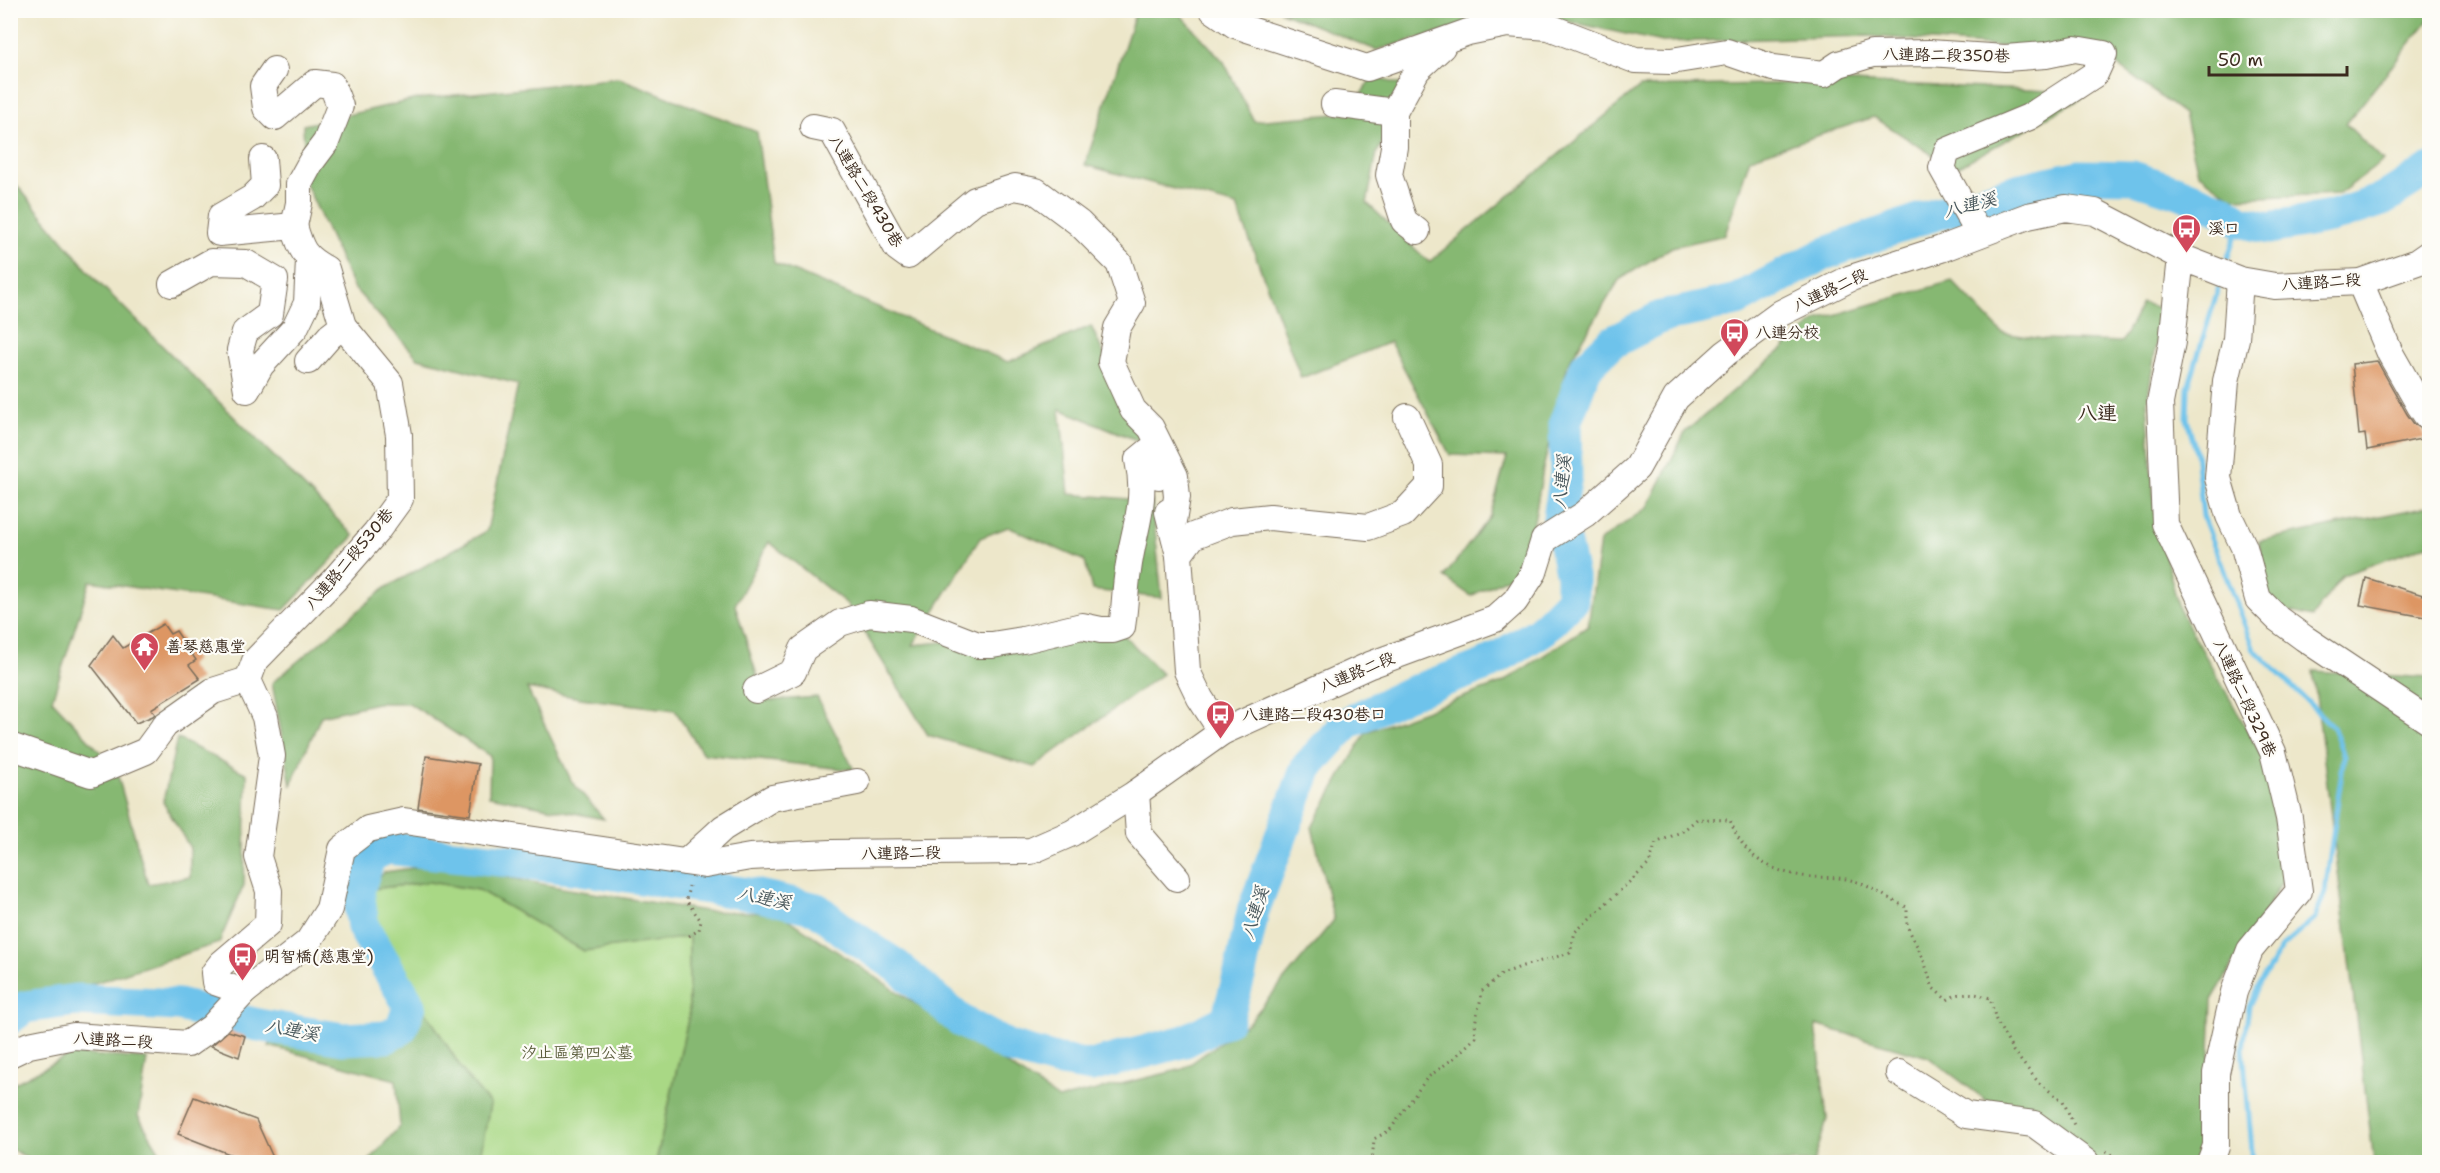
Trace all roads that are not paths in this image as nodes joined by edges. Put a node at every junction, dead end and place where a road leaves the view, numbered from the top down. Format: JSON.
{"nodes":[{"id":1,"x":1213,"y":10,"type":"edge"},
{"id":2,"x":1451,"y":39,"type":"junction"},
{"id":3,"x":274,"y":70,"type":"dead end"},
{"id":4,"x":1334,"y":104,"type":"dead end"},
{"id":5,"x":1394,"y":112,"type":"junction"},
{"id":6,"x":813,"y":126,"type":"dead end"},
{"id":7,"x":263,"y":159,"type":"dead end"},
{"id":8,"x":294,"y":226,"type":"junction"},
{"id":9,"x":1417,"y":231,"type":"dead end"},
{"id":10,"x":1979,"y":234,"type":"junction"},
{"id":11,"x":2430,"y":254,"type":"edge"},
{"id":12,"x":2181,"y":257,"type":"junction"},
{"id":13,"x":309,"y":260,"type":"junction"},
{"id":14,"x":2240,"y":280,"type":"junction"},
{"id":15,"x":2360,"y":282,"type":"junction"},
{"id":16,"x":172,"y":284,"type":"dead end"},
{"id":17,"x":343,"y":326,"type":"junction"},
{"id":18,"x":308,"y":361,"type":"dead end"},
{"id":19,"x":2430,"y":415,"type":"edge"},
{"id":20,"x":1407,"y":417,"type":"dead end"},
{"id":21,"x":1172,"y":528,"type":"junction"},
{"id":22,"x":1179,"y":555,"type":"junction"},
{"id":23,"x":248,"y":680,"type":"junction"},
{"id":24,"x":756,"y":690,"type":"dead end"},
{"id":25,"x":2430,"y":722,"type":"edge"},
{"id":26,"x":1222,"y":732,"type":"junction"},
{"id":27,"x":10,"y":746,"type":"edge"},
{"id":28,"x":857,"y":782,"type":"dead end"},
{"id":29,"x":1136,"y":793,"type":"junction"},
{"id":30,"x":686,"y":862,"type":"junction"},
{"id":31,"x":1177,"y":878,"type":"dead end"},
{"id":32,"x":241,"y":996,"type":"junction"},
{"id":33,"x":10,"y":1054,"type":"edge"},
{"id":34,"x":1899,"y":1073,"type":"dead end"},
{"id":35,"x":2093,"y":1155,"type":"edge"},
{"id":36,"x":2210,"y":1162,"type":"edge"}],
"edges":[{"from":1,"to":2,"type":"street","name":"八連路二段350巷"},
{"from":2,"to":5,"type":"street"},
{"from":2,"to":10,"type":"street","name":"八連路二段350巷"},
{"from":3,"to":8,"type":"street"},
{"from":4,"to":5,"type":"street"},
{"from":5,"to":9,"type":"street"},
{"from":6,"to":21,"type":"street","name":"八連路二段430巷"},
{"from":7,"to":8,"type":"street"},
{"from":8,"to":13,"type":"street","name":"八連路二段530巷"},
{"from":10,"to":12,"type":"street","name":"八連路二段"},
{"from":10,"to":26,"type":"street","name":"八連路二段"},
{"from":11,"to":15,"type":"street","name":"八連路二段"},
{"from":12,"to":14,"type":"street","name":"八連路二段"},
{"from":12,"to":36,"type":"street","name":"八連路二段329巷"},
{"from":13,"to":16,"type":"street"},
{"from":13,"to":17,"type":"street","name":"八連路二段530巷"},
{"from":14,"to":15,"type":"street","name":"八連路二段"},
{"from":14,"to":25,"type":"street"},
{"from":15,"to":19,"type":"street"},
{"from":17,"to":18,"type":"street"},
{"from":17,"to":23,"type":"street","name":"八連路二段530巷"},
{"from":20,"to":22,"type":"street"},
{"from":21,"to":22,"type":"street","name":"八連路二段430巷"},
{"from":21,"to":24,"type":"street","name":"八連路二段430巷"},
{"from":22,"to":26,"type":"street","name":"八連路二段430巷"},
{"from":23,"to":27,"type":"street"},
{"from":23,"to":32,"type":"street"},
{"from":26,"to":29,"type":"street","name":"八連路二段"},
{"from":28,"to":30,"type":"street"},
{"from":29,"to":30,"type":"street","name":"八連路二段"},
{"from":29,"to":31,"type":"street"},
{"from":30,"to":32,"type":"street","name":"八連路二段"},
{"from":32,"to":33,"type":"street","name":"八連路二段"},
{"from":34,"to":35,"type":"street"}]}
